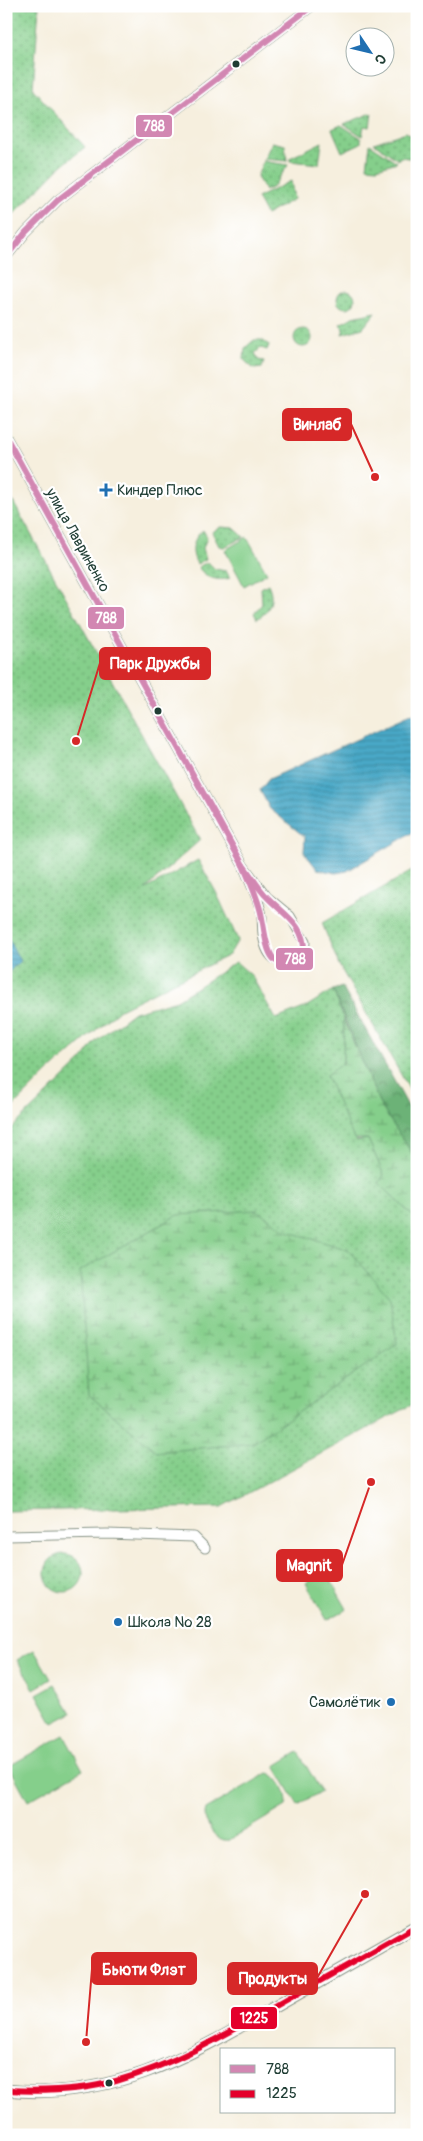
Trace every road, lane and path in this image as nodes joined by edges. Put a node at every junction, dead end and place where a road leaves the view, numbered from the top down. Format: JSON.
{"nodes":[{"id":1,"x":312,"y":6,"type":"edge"},
{"id":2,"x":6,"y":257,"type":"edge"},
{"id":3,"x":6,"y":437,"type":"edge"},
{"id":4,"x":242,"y":865,"type":"junction"},
{"id":5,"x":6,"y":1536,"type":"edge"},
{"id":6,"x":205,"y":1548,"type":"dead end"},
{"id":7,"x":417,"y":1926,"type":"edge"},
{"id":8,"x":6,"y":2090,"type":"edge"}],
"edges":[{"from":1,"to":2,"type":"street"},
{"from":3,"to":4,"type":"street","name":"улица Лавриненко"},
{"from":4,"to":4,"type":"street"},
{"from":5,"to":6,"type":"street"},
{"from":7,"to":8,"type":"street"}]}
